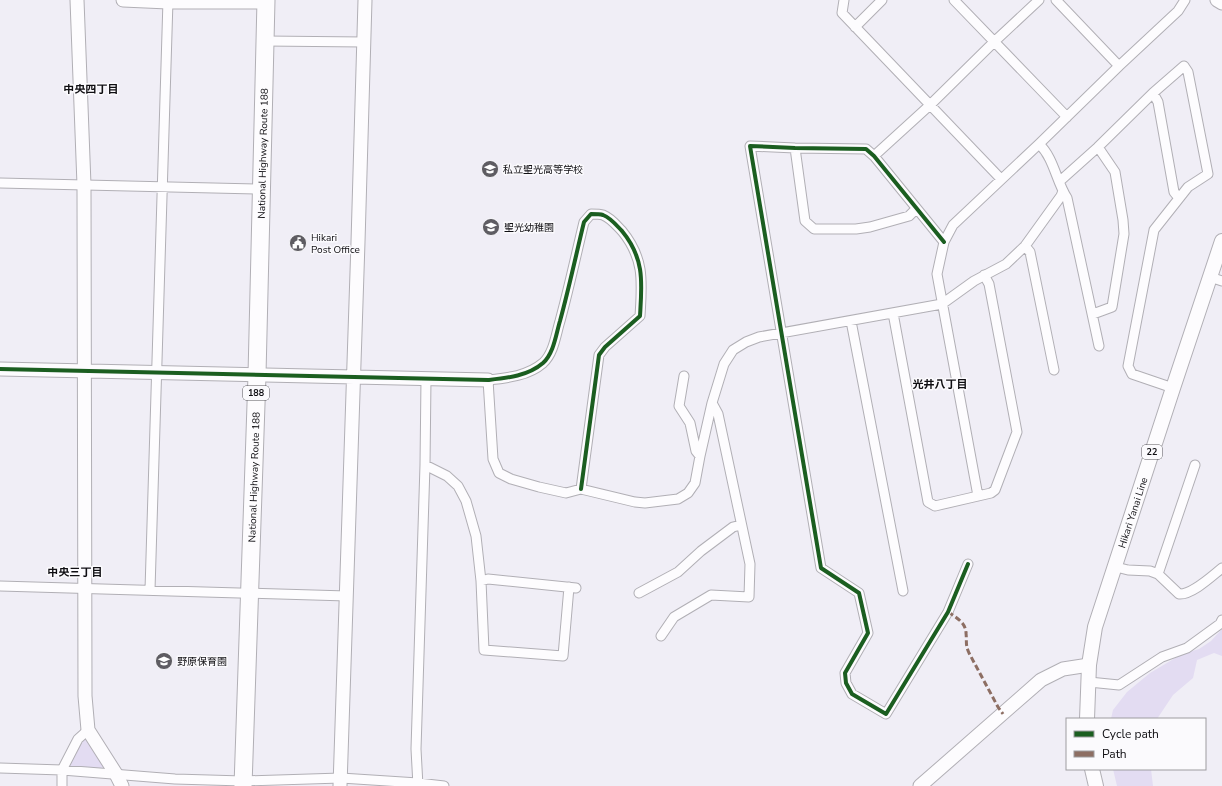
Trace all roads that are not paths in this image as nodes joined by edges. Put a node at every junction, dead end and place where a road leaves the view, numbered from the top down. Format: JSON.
{"nodes":[{"id":1,"x":77,"y":0,"type":"edge"},
{"id":2,"x":122,"y":0,"type":"edge"},
{"id":3,"x":364,"y":0,"type":"edge"},
{"id":4,"x":844,"y":0,"type":"edge"},
{"id":5,"x":882,"y":0,"type":"edge"},
{"id":6,"x":954,"y":0,"type":"edge"},
{"id":7,"x":1039,"y":0,"type":"edge"},
{"id":8,"x":1056,"y":0,"type":"edge"},
{"id":9,"x":1185,"y":0,"type":"edge"},
{"id":10,"x":1217,"y":0,"type":"edge"},
{"id":11,"x":168,"y":1,"type":"edge"},
{"id":12,"x":266,"y":1,"type":"edge"},
{"id":13,"x":1222,"y":3,"type":"edge"},
{"id":14,"x":855,"y":27,"type":"junction"},
{"id":15,"x":265,"y":41,"type":"junction"},
{"id":16,"x":995,"y":41,"type":"junction"},
{"id":17,"x":364,"y":42,"type":"junction"},
{"id":18,"x":1119,"y":66,"type":"junction"},
{"id":19,"x":1153,"y":93,"type":"junction"},
{"id":20,"x":930,"y":105,"type":"junction"},
{"id":21,"x":1067,"y":117,"type":"junction"},
{"id":22,"x":1039,"y":144,"type":"junction"},
{"id":23,"x":1098,"y":147,"type":"junction"},
{"id":24,"x":795,"y":148,"type":"junction"},
{"id":25,"x":874,"y":156,"type":"junction"},
{"id":26,"x":1001,"y":179,"type":"junction"},
{"id":27,"x":1060,"y":181,"type":"junction"},
{"id":28,"x":0,"y":183,"type":"edge"},
{"id":29,"x":84,"y":185,"type":"junction"},
{"id":30,"x":163,"y":187,"type":"junction"},
{"id":31,"x":262,"y":189,"type":"junction"},
{"id":32,"x":1063,"y":191,"type":"junction"},
{"id":33,"x":1179,"y":198,"type":"junction"},
{"id":34,"x":916,"y":209,"type":"junction"},
{"id":35,"x":1222,"y":241,"type":"edge"},
{"id":36,"x":944,"y":242,"type":"junction"},
{"id":37,"x":1025,"y":246,"type":"junction"},
{"id":38,"x":984,"y":275,"type":"junction"},
{"id":39,"x":1216,"y":279,"type":"edge"},
{"id":40,"x":942,"y":304,"type":"junction"},
{"id":41,"x":893,"y":313,"type":"junction"},
{"id":42,"x":1093,"y":314,"type":"junction"},
{"id":43,"x":852,"y":321,"type":"junction"},
{"id":44,"x":781,"y":333,"type":"junction"},
{"id":45,"x":1099,"y":346,"type":"dead end"},
{"id":46,"x":0,"y":369,"type":"edge"},
{"id":47,"x":1054,"y":370,"type":"dead end"},
{"id":48,"x":84,"y":371,"type":"junction"},
{"id":49,"x":158,"y":372,"type":"junction"},
{"id":50,"x":257,"y":375,"type":"junction"},
{"id":51,"x":684,"y":376,"type":"dead end"},
{"id":52,"x":354,"y":377,"type":"junction"},
{"id":53,"x":426,"y":379,"type":"junction"},
{"id":54,"x":488,"y":380,"type":"junction"},
{"id":55,"x":1173,"y":388,"type":"junction"},
{"id":56,"x":712,"y":403,"type":"junction"},
{"id":57,"x":700,"y":456,"type":"junction"},
{"id":58,"x":425,"y":465,"type":"junction"},
{"id":59,"x":1195,"y":465,"type":"dead end"},
{"id":60,"x":581,"y":489,"type":"junction"},
{"id":61,"x":978,"y":496,"type":"junction"},
{"id":62,"x":741,"y":525,"type":"junction"},
{"id":63,"x":968,"y":564,"type":"dead end"},
{"id":64,"x":1116,"y":567,"type":"junction"},
{"id":65,"x":1222,"y":568,"type":"edge"},
{"id":66,"x":1158,"y":574,"type":"junction"},
{"id":67,"x":481,"y":581,"type":"junction"},
{"id":68,"x":0,"y":586,"type":"edge"},
{"id":69,"x":85,"y":588,"type":"junction"},
{"id":70,"x":150,"y":590,"type":"junction"},
{"id":71,"x":903,"y":591,"type":"dead end"},
{"id":72,"x":250,"y":593,"type":"junction"},
{"id":73,"x":639,"y":594,"type":"dead end"},
{"id":74,"x":347,"y":596,"type":"junction"},
{"id":75,"x":1222,"y":620,"type":"edge"},
{"id":76,"x":661,"y":636,"type":"dead end"},
{"id":77,"x":1090,"y":665,"type":"junction"},
{"id":78,"x":1088,"y":682,"type":"junction"},
{"id":79,"x":1087,"y":718,"type":"edge"},
{"id":80,"x":88,"y":730,"type":"junction"},
{"id":81,"x":0,"y":768,"type":"edge"},
{"id":82,"x":62,"y":770,"type":"junction"},
{"id":83,"x":1092,"y":770,"type":"edge"},
{"id":84,"x":119,"y":780,"type":"edge"},
{"id":85,"x":340,"y":782,"type":"edge"},
{"id":86,"x":243,"y":784,"type":"edge"},
{"id":87,"x":418,"y":785,"type":"edge"},
{"id":88,"x":62,"y":786,"type":"edge"},
{"id":89,"x":444,"y":786,"type":"edge"},
{"id":90,"x":920,"y":786,"type":"edge"},
{"id":91,"x":1096,"y":786,"type":"edge"}],
"edges":[{"from":1,"to":29,"type":"street"},
{"from":2,"to":11,"type":"street"},
{"from":3,"to":17,"type":"street"},
{"from":4,"to":14,"type":"street"},
{"from":5,"to":14,"type":"street"},
{"from":6,"to":16,"type":"street"},
{"from":7,"to":16,"type":"street"},
{"from":8,"to":18,"type":"street"},
{"from":9,"to":18,"type":"street"},
{"from":10,"to":13,"type":"street"},
{"from":11,"to":12,"type":"street"},
{"from":11,"to":30,"type":"street"},
{"from":12,"to":15,"type":"highway","name":"National Highway Route 188","number":"188"},
{"from":14,"to":20,"type":"street"},
{"from":15,"to":17,"type":"street"},
{"from":15,"to":31,"type":"highway","name":"National Highway Route 188","number":"188"},
{"from":16,"to":20,"type":"street"},
{"from":16,"to":21,"type":"street"},
{"from":17,"to":52,"type":"street"},
{"from":18,"to":21,"type":"street"},
{"from":19,"to":23,"type":"street"},
{"from":19,"to":33,"type":"street"},
{"from":19,"to":33,"type":"street"},
{"from":20,"to":25,"type":"street"},
{"from":20,"to":26,"type":"street"},
{"from":21,"to":22,"type":"street"},
{"from":22,"to":26,"type":"street"},
{"from":22,"to":27,"type":"street"},
{"from":23,"to":27,"type":"street"},
{"from":23,"to":42,"type":"street"},
{"from":24,"to":25,"type":"street"},
{"from":24,"to":34,"type":"street"},
{"from":24,"to":44,"type":"street"},
{"from":25,"to":34,"type":"street"},
{"from":26,"to":36,"type":"street"},
{"from":27,"to":32,"type":"street"},
{"from":28,"to":29,"type":"street"},
{"from":29,"to":30,"type":"street"},
{"from":29,"to":48,"type":"street"},
{"from":30,"to":31,"type":"street"},
{"from":30,"to":49,"type":"street"},
{"from":31,"to":50,"type":"highway","name":"National Highway Route 188","number":"188"},
{"from":32,"to":37,"type":"street"},
{"from":32,"to":42,"type":"street"},
{"from":33,"to":55,"type":"street"},
{"from":34,"to":36,"type":"street"},
{"from":35,"to":39,"type":"main road","name":"Hikari Yanai Line","number":"22"},
{"from":36,"to":40,"type":"street"},
{"from":37,"to":38,"type":"street"},
{"from":37,"to":47,"type":"street"},
{"from":38,"to":40,"type":"street"},
{"from":38,"to":61,"type":"street"},
{"from":39,"to":55,"type":"main road","name":"Hikari Yanai Line","number":"22"},
{"from":40,"to":41,"type":"street"},
{"from":40,"to":61,"type":"street"},
{"from":41,"to":43,"type":"street"},
{"from":41,"to":61,"type":"street"},
{"from":42,"to":45,"type":"street"},
{"from":43,"to":44,"type":"street"},
{"from":43,"to":71,"type":"street"},
{"from":44,"to":56,"type":"street"},
{"from":44,"to":63,"type":"street"},
{"from":46,"to":48,"type":"street"},
{"from":48,"to":49,"type":"street"},
{"from":48,"to":69,"type":"street"},
{"from":49,"to":50,"type":"street"},
{"from":49,"to":70,"type":"street"},
{"from":50,"to":52,"type":"street"},
{"from":50,"to":72,"type":"highway","name":"National Highway Route 188","number":"188"},
{"from":51,"to":57,"type":"street"},
{"from":52,"to":53,"type":"street"},
{"from":52,"to":74,"type":"street"},
{"from":53,"to":54,"type":"street"},
{"from":53,"to":58,"type":"street"},
{"from":54,"to":60,"type":"street"},
{"from":54,"to":60,"type":"street"},
{"from":55,"to":64,"type":"main road","name":"Hikari Yanai Line","number":"22"},
{"from":56,"to":57,"type":"street"},
{"from":56,"to":62,"type":"street"},
{"from":57,"to":60,"type":"street"},
{"from":58,"to":67,"type":"street"},
{"from":58,"to":87,"type":"street"},
{"from":59,"to":66,"type":"street"},
{"from":62,"to":73,"type":"street"},
{"from":62,"to":76,"type":"street"},
{"from":64,"to":66,"type":"street"},
{"from":64,"to":77,"type":"main road","name":"Hikari Yanai Line","number":"22"},
{"from":65,"to":66,"type":"street"},
{"from":67,"to":67,"type":"street"},
{"from":68,"to":69,"type":"street"},
{"from":69,"to":70,"type":"street"},
{"from":69,"to":80,"type":"street"},
{"from":70,"to":72,"type":"street"},
{"from":72,"to":74,"type":"street"},
{"from":72,"to":86,"type":"highway","name":"National Highway Route 188","number":"188"},
{"from":74,"to":85,"type":"street"},
{"from":75,"to":78,"type":"street"},
{"from":77,"to":78,"type":"main road","name":"Hikari Yanai Line","number":"22"},
{"from":77,"to":90,"type":"street"},
{"from":78,"to":79,"type":"main road","name":"Hikari Yanai Line","number":"22"},
{"from":80,"to":82,"type":"street"},
{"from":80,"to":84,"type":"street"},
{"from":81,"to":82,"type":"street"},
{"from":82,"to":84,"type":"street"},
{"from":82,"to":88,"type":"street"},
{"from":83,"to":91,"type":"main road"},
{"from":84,"to":86,"type":"street"},
{"from":85,"to":86,"type":"street"},
{"from":85,"to":87,"type":"street"},
{"from":87,"to":89,"type":"street"}]}
